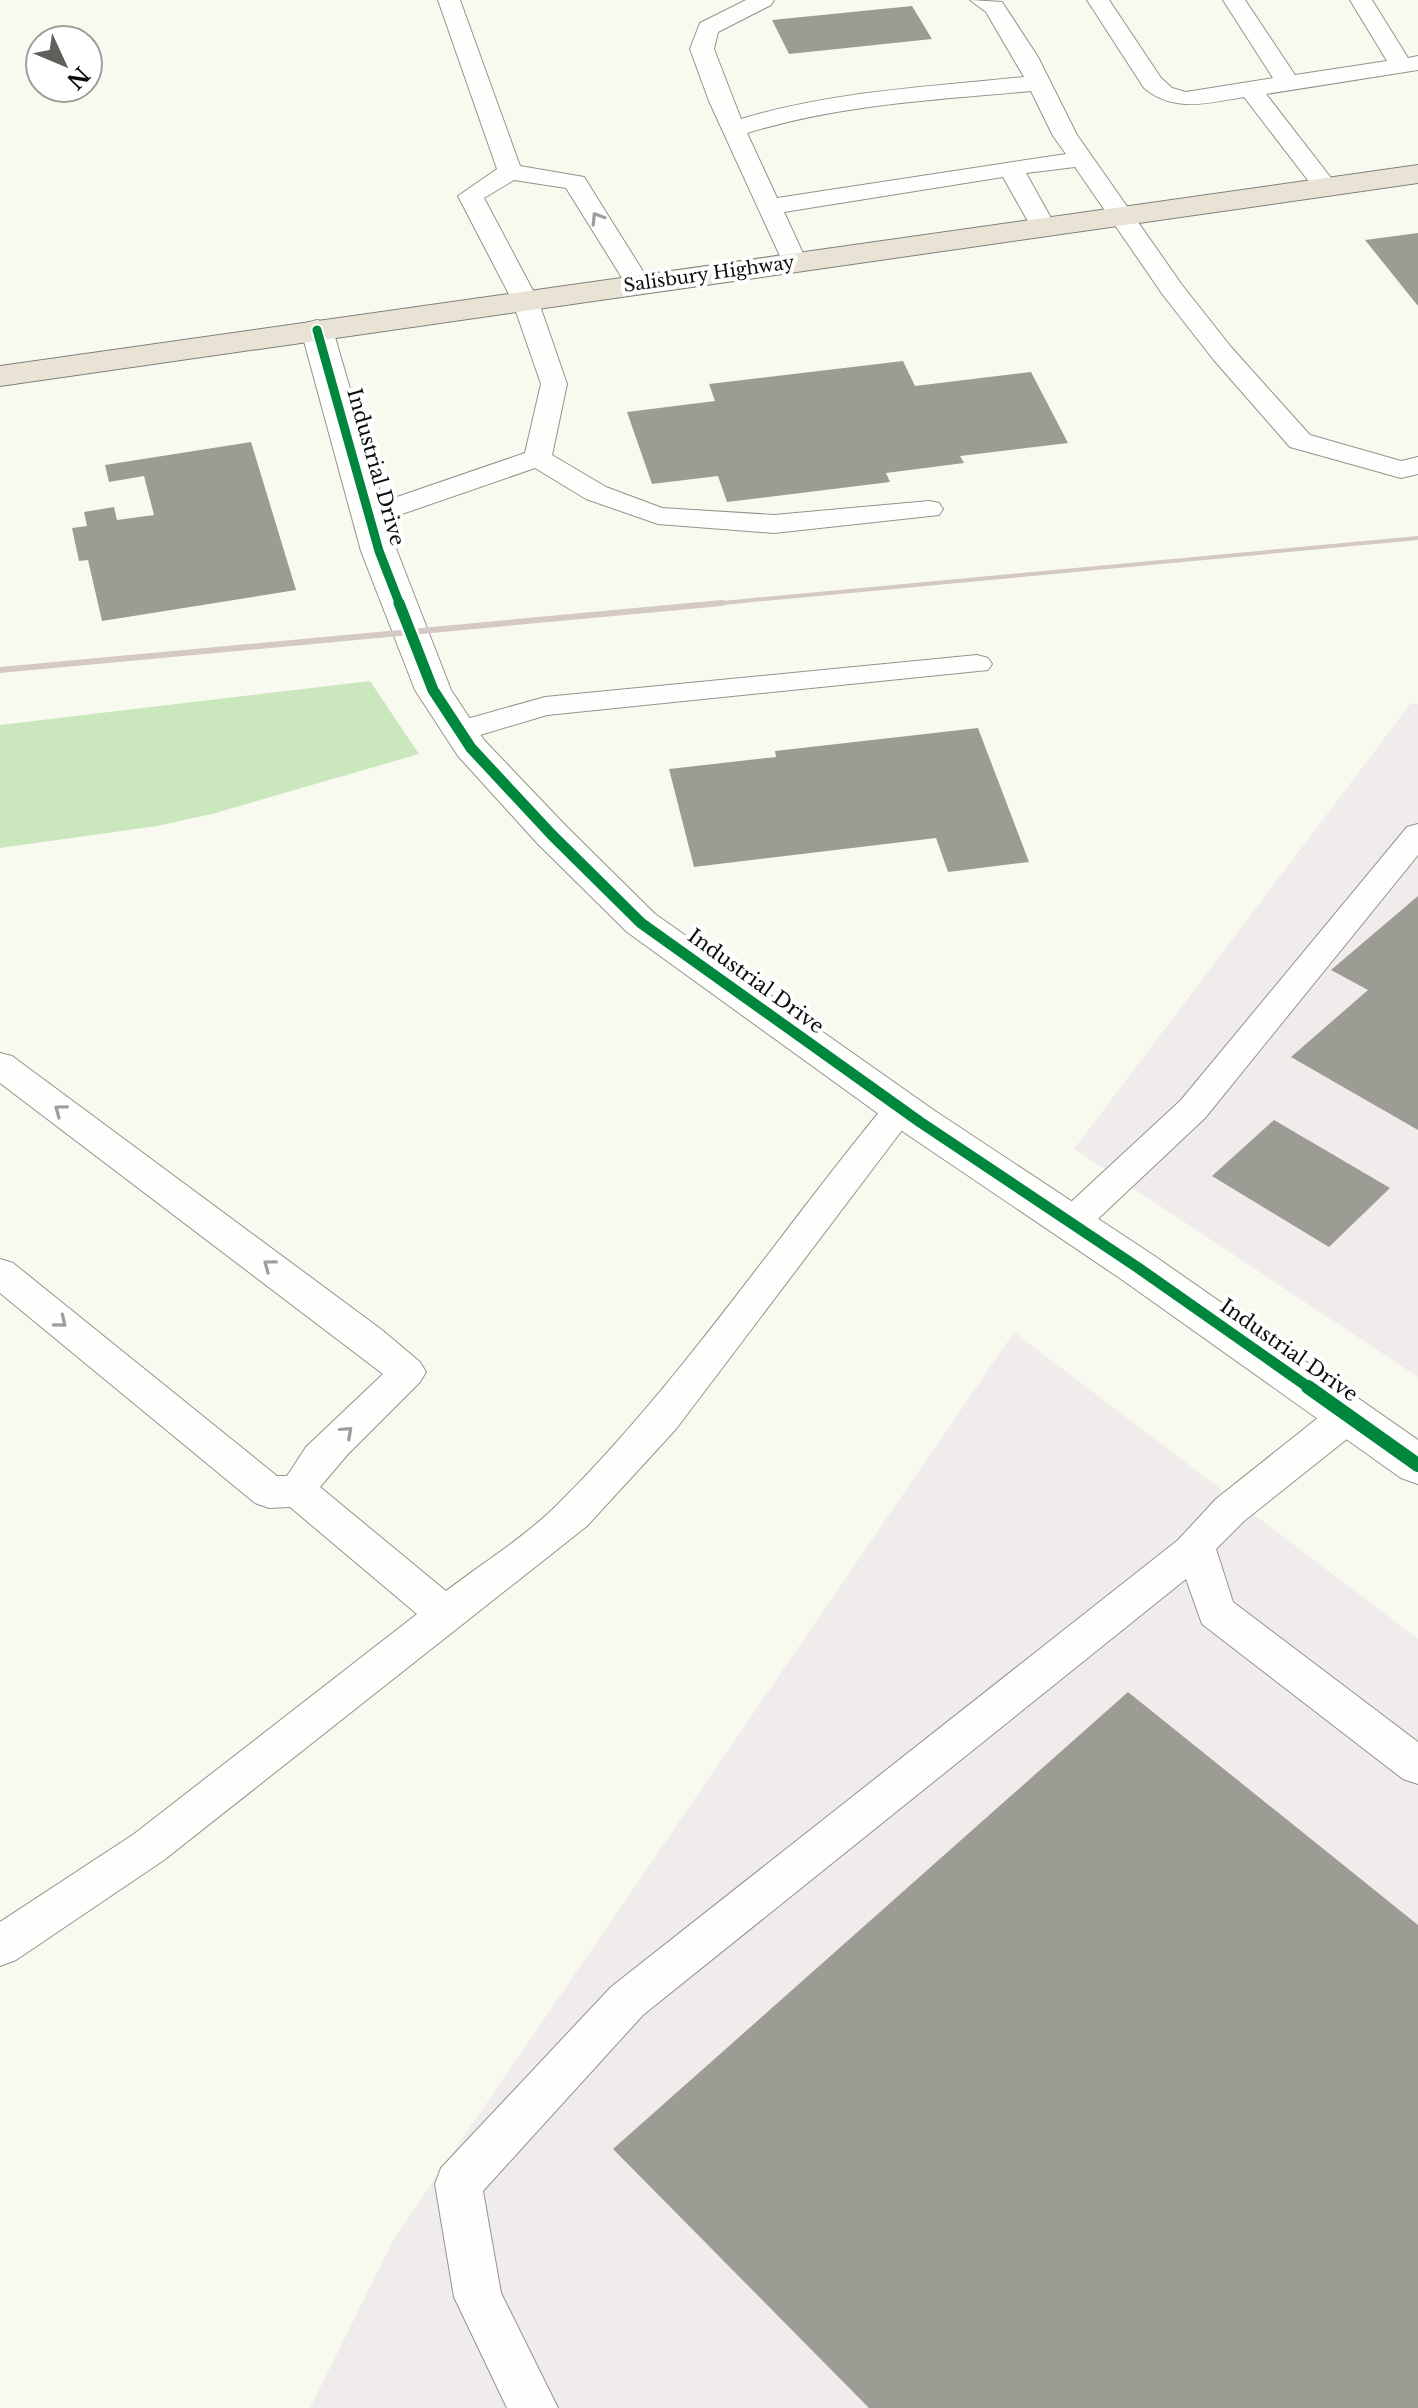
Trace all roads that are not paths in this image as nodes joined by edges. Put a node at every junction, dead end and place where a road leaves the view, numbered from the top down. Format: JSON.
{"nodes":[{"id":1,"x":449,"y":0,"type":"edge"},
{"id":2,"x":763,"y":0,"type":"edge"},
{"id":3,"x":981,"y":0,"type":"edge"},
{"id":4,"x":1098,"y":0,"type":"edge"},
{"id":5,"x":1234,"y":0,"type":"edge"},
{"id":6,"x":1361,"y":0,"type":"edge"},
{"id":7,"x":1410,"y":64,"type":"edge"},
{"id":8,"x":1039,"y":83,"type":"junction"},
{"id":9,"x":1288,"y":83,"type":"junction"},
{"id":10,"x":1250,"y":89,"type":"junction"},
{"id":11,"x":734,"y":129,"type":"junction"},
{"id":12,"x":1081,"y":159,"type":"junction"},
{"id":13,"x":1011,"y":168,"type":"junction"},
{"id":14,"x":510,"y":172,"type":"junction"},
{"id":15,"x":1418,"y":174,"type":"edge"},
{"id":16,"x":1326,"y":187,"type":"junction"},
{"id":17,"x":769,"y":207,"type":"junction"},
{"id":18,"x":1123,"y":216,"type":"junction"},
{"id":19,"x":1043,"y":227,"type":"junction"},
{"id":20,"x":794,"y":262,"type":"junction"},
{"id":21,"x":638,"y":284,"type":"junction"},
{"id":22,"x":525,"y":300,"type":"junction"},
{"id":23,"x":317,"y":330,"type":"junction"},
{"id":24,"x":0,"y":376,"type":"edge"},
{"id":25,"x":538,"y":458,"type":"junction"},
{"id":26,"x":1418,"y":465,"type":"edge"},
{"id":27,"x":929,"y":509,"type":"dead end"},
{"id":28,"x":369,"y":516,"type":"junction"},
{"id":29,"x":977,"y":664,"type":"dead end"},
{"id":30,"x":460,"y":731,"type":"junction"},
{"id":31,"x":1418,"y":834,"type":"edge"},
{"id":32,"x":0,"y":1065,"type":"edge"},
{"id":33,"x":901,"y":1109,"type":"junction"},
{"id":34,"x":1071,"y":1223,"type":"junction"},
{"id":35,"x":0,"y":1273,"type":"edge"},
{"id":36,"x":1348,"y":1416,"type":"junction"},
{"id":37,"x":1418,"y":1465,"type":"edge"},
{"id":38,"x":298,"y":1491,"type":"junction"},
{"id":39,"x":1196,"y":1548,"type":"junction"},
{"id":40,"x":446,"y":1615,"type":"junction"},
{"id":41,"x":1418,"y":1766,"type":"edge"},
{"id":42,"x":0,"y":1946,"type":"edge"},
{"id":43,"x":533,"y":2408,"type":"edge"}],
"edges":[{"from":1,"to":14,"type":"lane"},
{"from":2,"to":11,"type":"lane"},
{"from":3,"to":8,"type":"lane"},
{"from":4,"to":10,"type":"lane"},
{"from":5,"to":9,"type":"lane"},
{"from":6,"to":7,"type":"lane"},
{"from":7,"to":9,"type":"lane"},
{"from":8,"to":11,"type":"lane"},
{"from":8,"to":12,"type":"lane"},
{"from":9,"to":10,"type":"lane"},
{"from":10,"to":16,"type":"lane"},
{"from":11,"to":17,"type":"lane"},
{"from":12,"to":13,"type":"lane"},
{"from":12,"to":18,"type":"lane"},
{"from":13,"to":17,"type":"lane"},
{"from":13,"to":19,"type":"lane"},
{"from":21,"to":14,"type":"lane","one_way":true},
{"from":14,"to":22,"type":"lane"},
{"from":15,"to":16,"type":"highway","name":"Salisbury Highway"},
{"from":16,"to":18,"type":"highway","name":"Salisbury Highway"},
{"from":17,"to":20,"type":"lane"},
{"from":18,"to":19,"type":"highway","name":"Salisbury Highway"},
{"from":18,"to":26,"type":"lane"},
{"from":19,"to":20,"type":"highway","name":"Salisbury Highway"},
{"from":20,"to":21,"type":"highway","name":"Salisbury Highway"},
{"from":21,"to":22,"type":"highway","name":"Salisbury Highway"},
{"from":22,"to":23,"type":"highway","name":"Salisbury Highway"},
{"from":22,"to":25,"type":"lane"},
{"from":23,"to":24,"type":"highway","name":"Salisbury Highway"},
{"from":23,"to":28,"type":"street","name":"Industrial Drive"},
{"from":25,"to":27,"type":"lane"},
{"from":25,"to":28,"type":"lane"},
{"from":28,"to":30,"type":"street","name":"Industrial Drive"},
{"from":29,"to":30,"type":"lane"},
{"from":30,"to":33,"type":"street","name":"Industrial Drive"},
{"from":31,"to":34,"type":"lane"},
{"from":38,"to":32,"type":"lane","one_way":true},
{"from":33,"to":34,"type":"street","name":"Industrial Drive"},
{"from":33,"to":40,"type":"lane"},
{"from":34,"to":36,"type":"street","name":"Industrial Drive"},
{"from":35,"to":38,"type":"lane","one_way":true},
{"from":36,"to":37,"type":"street","name":"Industrial Drive"},
{"from":36,"to":39,"type":"lane"},
{"from":38,"to":40,"type":"lane"},
{"from":39,"to":41,"type":"lane"},
{"from":39,"to":43,"type":"lane"},
{"from":40,"to":42,"type":"lane"}]}
